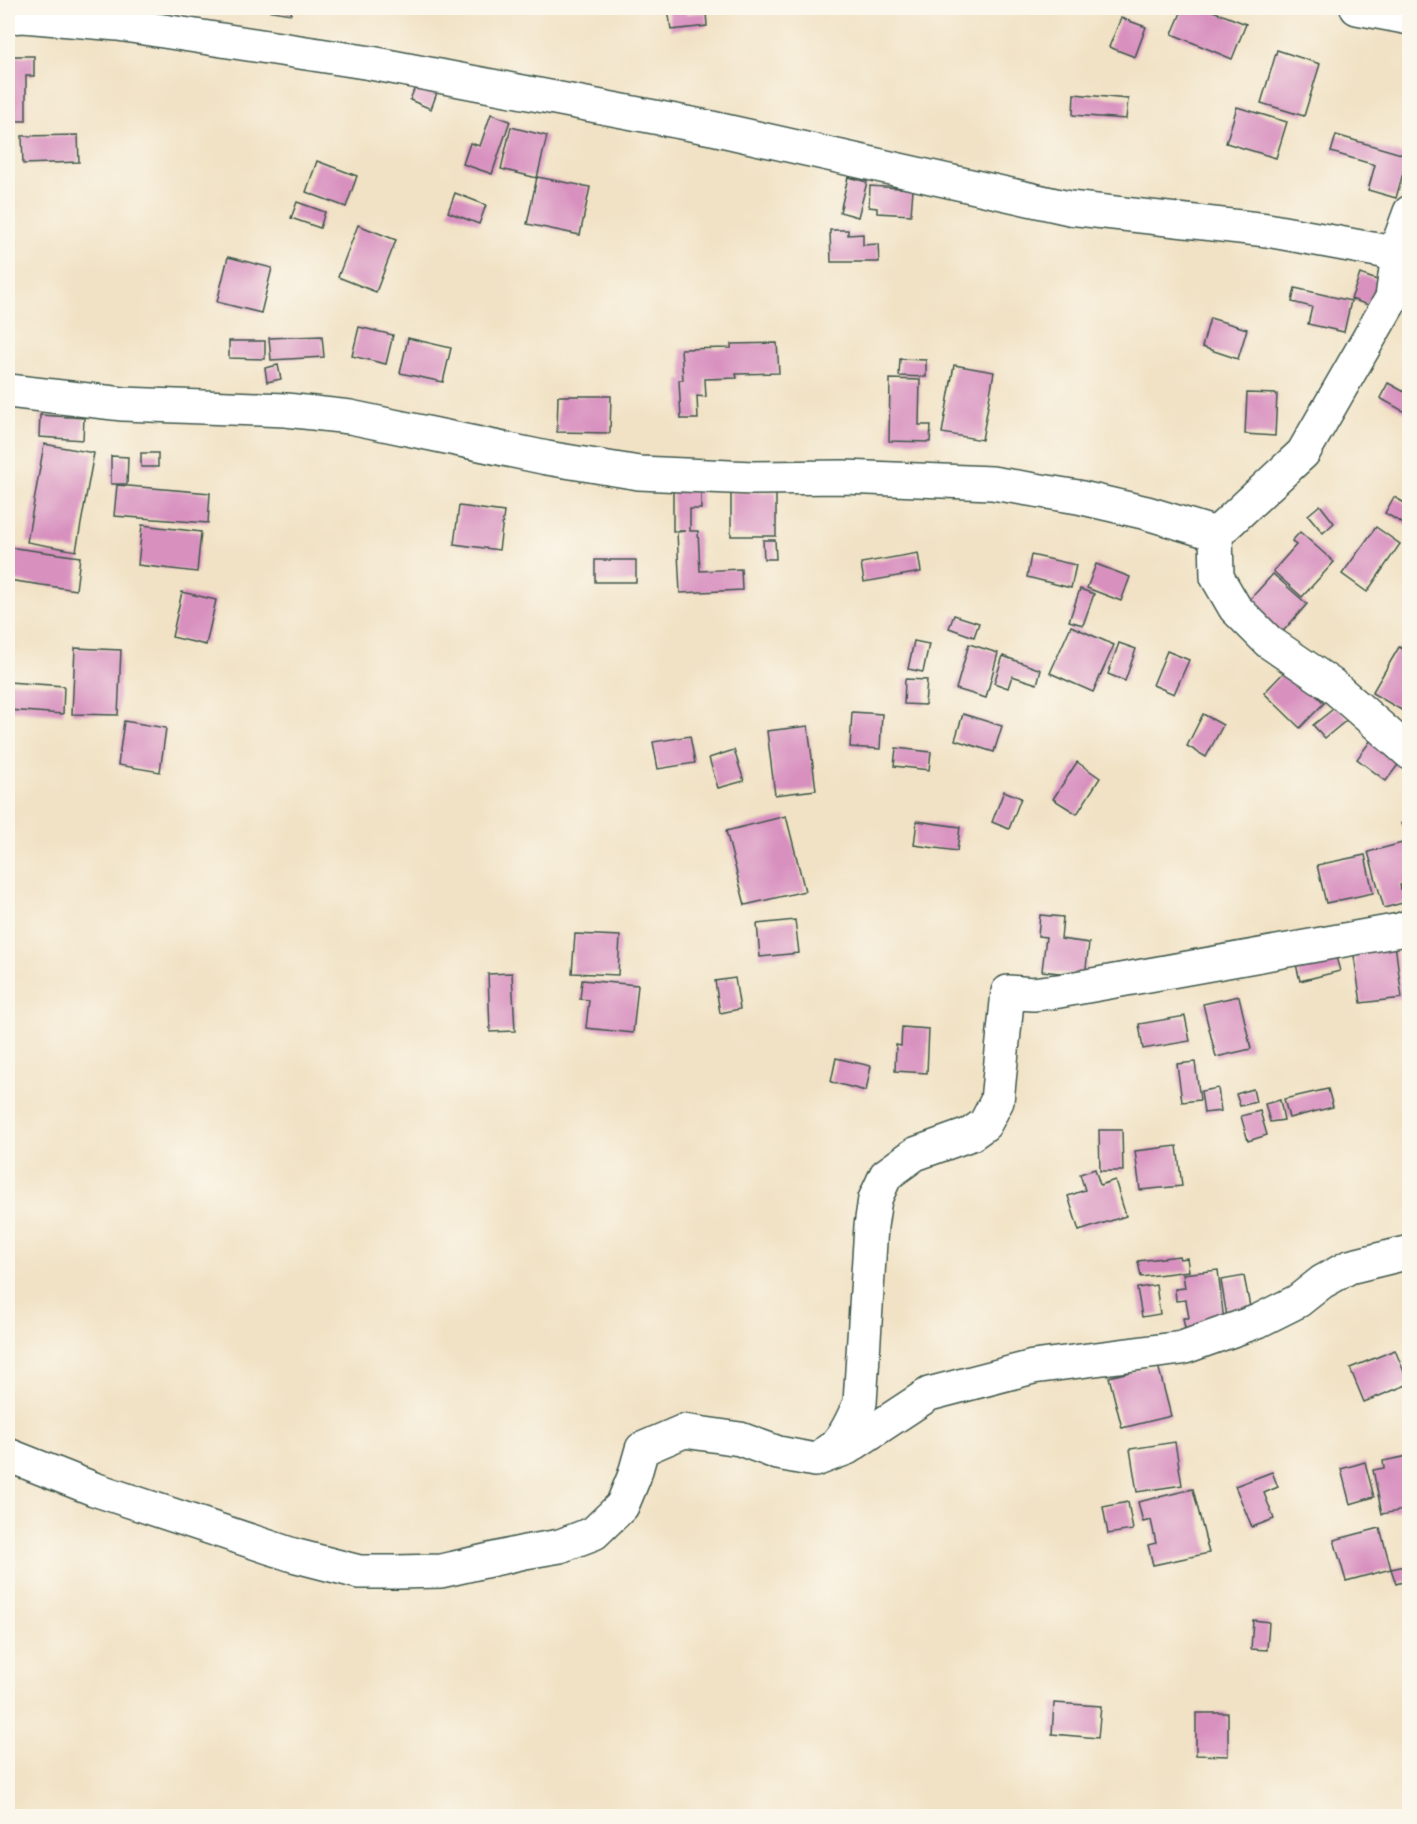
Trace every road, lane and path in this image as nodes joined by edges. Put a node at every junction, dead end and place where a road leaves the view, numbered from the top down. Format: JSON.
{"nodes":[{"id":1,"x":1357,"y":8,"type":"edge"},
{"id":2,"x":8,"y":17,"type":"edge"},
{"id":3,"x":1410,"y":18,"type":"edge"},
{"id":4,"x":1410,"y":212,"type":"edge"},
{"id":5,"x":1402,"y":254,"type":"edge"},
{"id":6,"x":8,"y":391,"type":"edge"},
{"id":7,"x":1215,"y":534,"type":"junction"},
{"id":8,"x":1410,"y":753,"type":"edge"},
{"id":9,"x":1410,"y":926,"type":"edge"},
{"id":10,"x":1410,"y":1252,"type":"edge"},
{"id":11,"x":8,"y":1455,"type":"edge"},
{"id":12,"x":815,"y":1460,"type":"junction"}],
"edges":[{"from":1,"to":3,"type":"street"},
{"from":2,"to":5,"type":"street"},
{"from":4,"to":5,"type":"street"},
{"from":5,"to":7,"type":"street"},
{"from":6,"to":7,"type":"street"},
{"from":7,"to":8,"type":"street"},
{"from":9,"to":12,"type":"street"},
{"from":10,"to":12,"type":"street"},
{"from":11,"to":12,"type":"street"}]}
